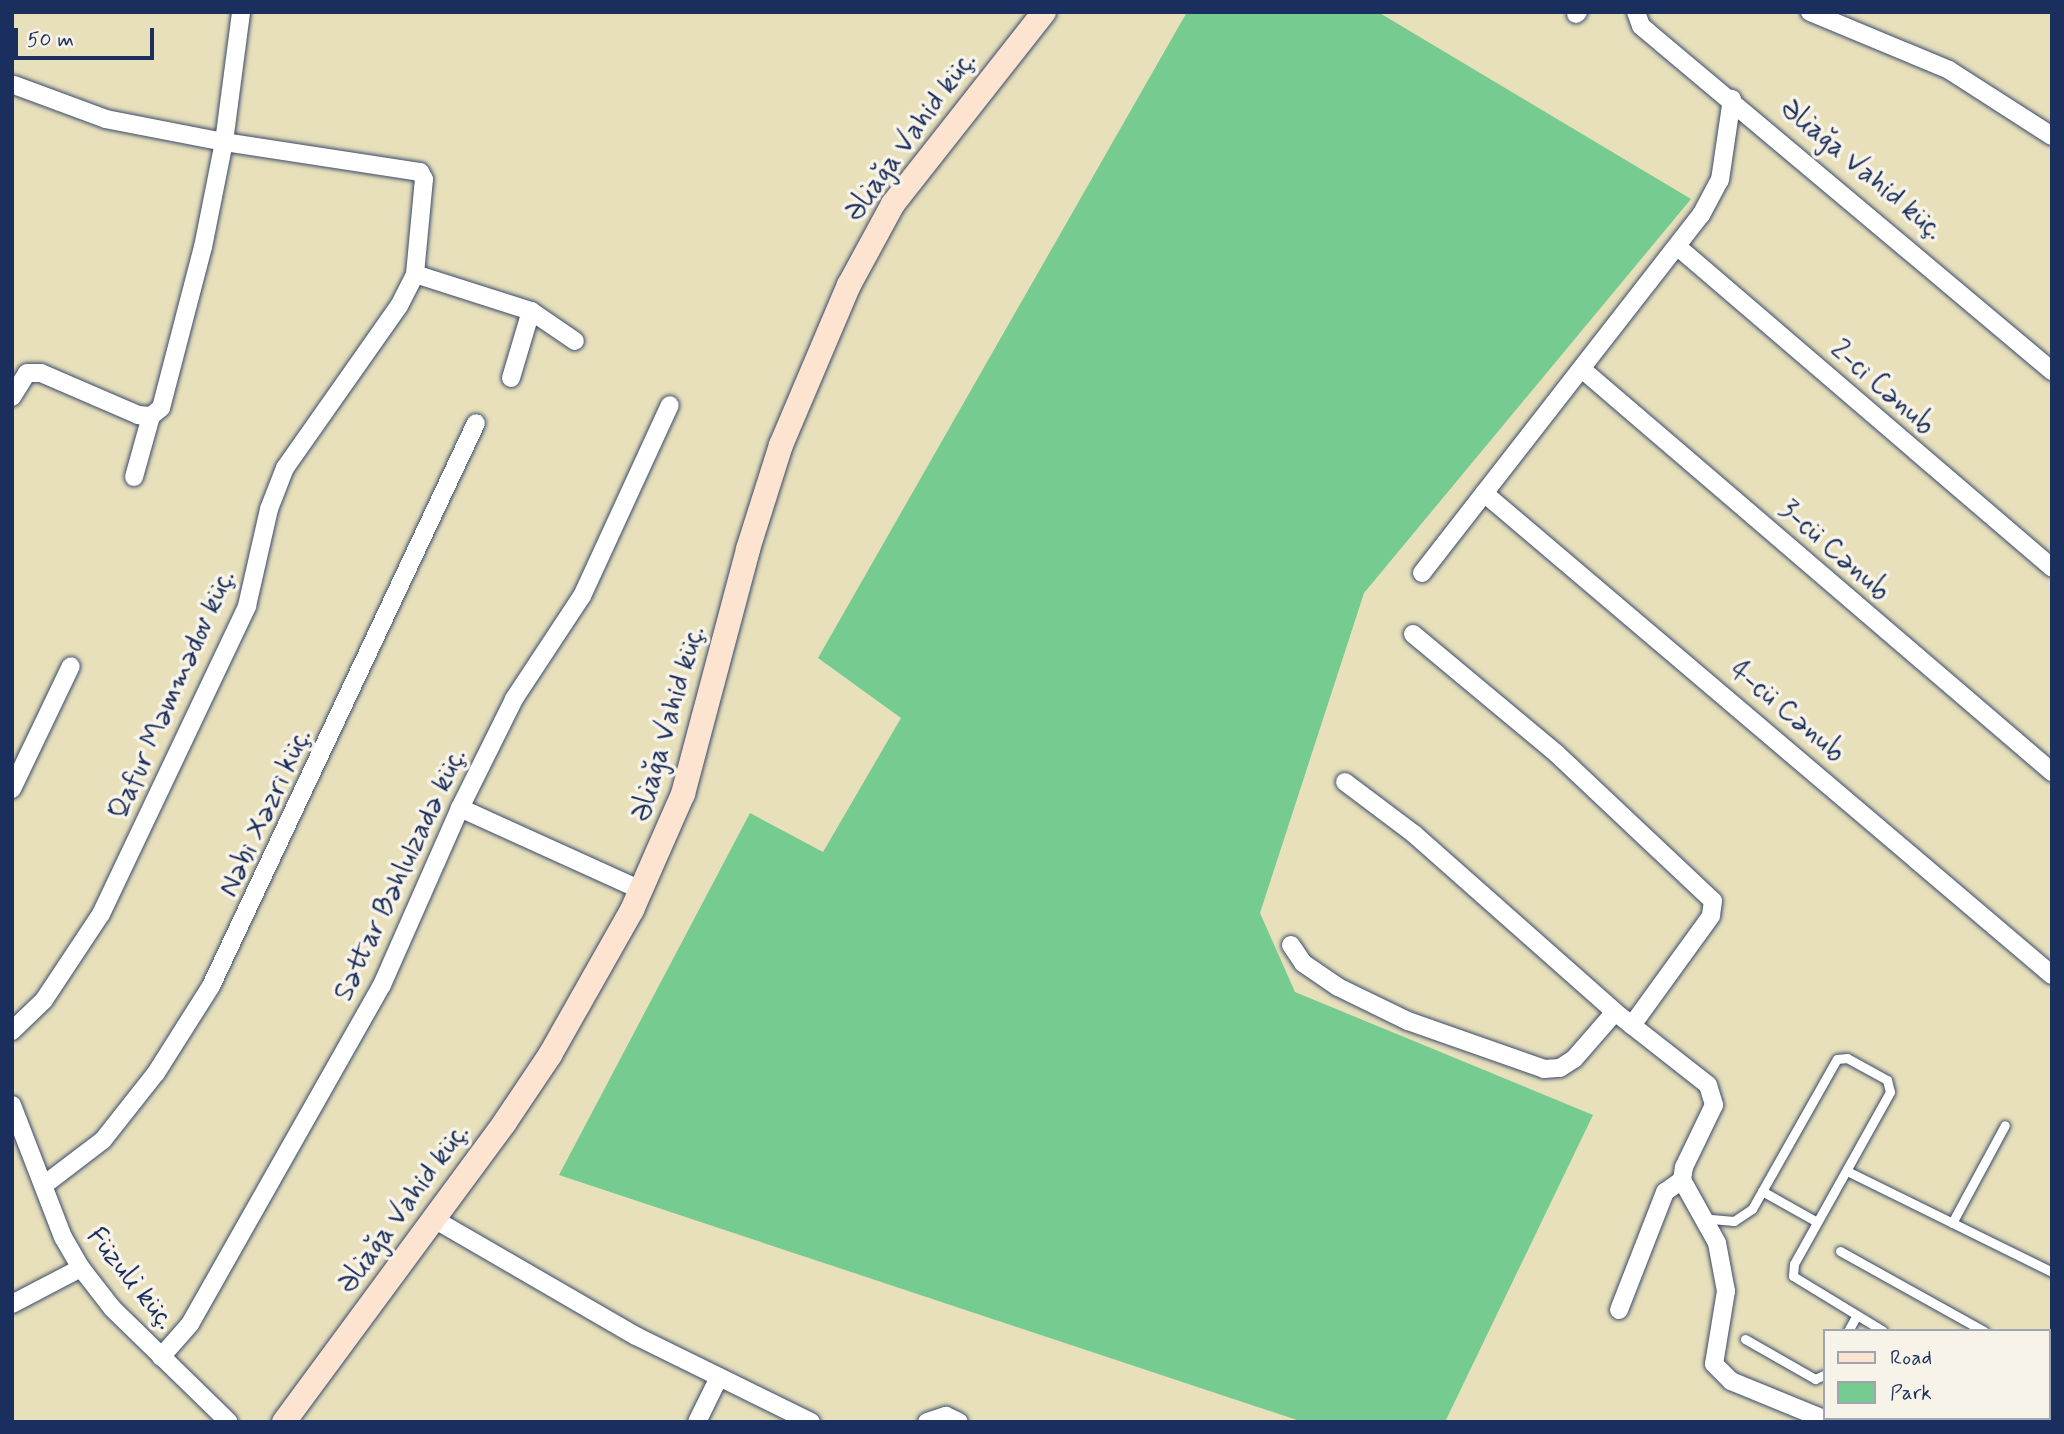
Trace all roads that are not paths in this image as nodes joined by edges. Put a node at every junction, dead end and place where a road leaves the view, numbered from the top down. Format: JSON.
{"nodes":[{"id":1,"x":241,"y":12,"type":"edge"},
{"id":2,"x":1044,"y":12,"type":"edge"},
{"id":3,"x":1810,"y":12,"type":"edge"},
{"id":4,"x":1633,"y":13,"type":"edge"},
{"id":5,"x":14,"y":85,"type":"dead end"},
{"id":6,"x":1732,"y":99,"type":"junction"},
{"id":7,"x":2052,"y":136,"type":"edge"},
{"id":8,"x":223,"y":142,"type":"junction"},
{"id":9,"x":1679,"y":248,"type":"junction"},
{"id":10,"x":415,"y":274,"type":"junction"},
{"id":11,"x":531,"y":311,"type":"junction"},
{"id":12,"x":575,"y":341,"type":"dead end"},
{"id":13,"x":1583,"y":369,"type":"junction"},
{"id":14,"x":2052,"y":371,"type":"edge"},
{"id":15,"x":510,"y":378,"type":"dead end"},
{"id":16,"x":12,"y":397,"type":"edge"},
{"id":17,"x":670,"y":405,"type":"dead end"},
{"id":18,"x":151,"y":416,"type":"junction"},
{"id":19,"x":476,"y":423,"type":"dead end"},
{"id":20,"x":134,"y":477,"type":"dead end"},
{"id":21,"x":1484,"y":493,"type":"junction"},
{"id":22,"x":2052,"y":568,"type":"edge"},
{"id":23,"x":1422,"y":572,"type":"dead end"},
{"id":24,"x":1413,"y":634,"type":"dead end"},
{"id":25,"x":71,"y":666,"type":"dead end"},
{"id":26,"x":2052,"y":772,"type":"edge"},
{"id":27,"x":1345,"y":782,"type":"dead end"},
{"id":28,"x":12,"y":789,"type":"edge"},
{"id":29,"x":460,"y":808,"type":"junction"},
{"id":30,"x":643,"y":891,"type":"junction"},
{"id":31,"x":1291,"y":945,"type":"dead end"},
{"id":32,"x":2052,"y":975,"type":"edge"},
{"id":33,"x":1615,"y":1012,"type":"junction"},
{"id":34,"x":1632,"y":1026,"type":"junction"},
{"id":35,"x":12,"y":1031,"type":"edge"},
{"id":36,"x":12,"y":1105,"type":"edge"},
{"id":37,"x":2005,"y":1125,"type":"dead end"},
{"id":38,"x":1847,"y":1171,"type":"junction"},
{"id":39,"x":1682,"y":1180,"type":"junction"},
{"id":40,"x":44,"y":1185,"type":"junction"},
{"id":41,"x":1762,"y":1191,"type":"junction"},
{"id":42,"x":434,"y":1219,"type":"junction"},
{"id":43,"x":1712,"y":1219,"type":"dead end"},
{"id":44,"x":1817,"y":1222,"type":"junction"},
{"id":45,"x":1952,"y":1223,"type":"junction"},
{"id":46,"x":1840,"y":1251,"type":"dead end"},
{"id":47,"x":81,"y":1268,"type":"junction"},
{"id":48,"x":2051,"y":1270,"type":"edge"},
{"id":49,"x":12,"y":1304,"type":"edge"},
{"id":50,"x":1619,"y":1310,"type":"dead end"},
{"id":51,"x":1857,"y":1315,"type":"junction"},
{"id":52,"x":1849,"y":1329,"type":"edge"},
{"id":53,"x":1880,"y":1329,"type":"edge"},
{"id":54,"x":1979,"y":1329,"type":"edge"},
{"id":55,"x":1745,"y":1339,"type":"dead end"},
{"id":56,"x":161,"y":1357,"type":"junction"},
{"id":57,"x":1822,"y":1376,"type":"edge"},
{"id":58,"x":719,"y":1377,"type":"junction"},
{"id":59,"x":1822,"y":1418,"type":"edge"},
{"id":60,"x":229,"y":1422,"type":"edge"},
{"id":61,"x":284,"y":1422,"type":"edge"},
{"id":62,"x":697,"y":1422,"type":"edge"},
{"id":63,"x":811,"y":1422,"type":"edge"},
{"id":64,"x":927,"y":1422,"type":"edge"},
{"id":65,"x":959,"y":1422,"type":"edge"}],
"edges":[{"from":1,"to":8,"type":"street"},
{"from":2,"to":30,"type":"street","name":"Əliağa Vahid küç."},
{"from":3,"to":7,"type":"street"},
{"from":4,"to":6,"type":"street","name":"Əliağa Vahid küç."},
{"from":5,"to":8,"type":"street"},
{"from":6,"to":9,"type":"street"},
{"from":6,"to":14,"type":"street","name":"Əliağa Vahid küç."},
{"from":8,"to":10,"type":"street","name":"Qafur Məmmədov küç."},
{"from":8,"to":18,"type":"street"},
{"from":9,"to":13,"type":"street"},
{"from":9,"to":22,"type":"street","name":"2-ci Cənub"},
{"from":10,"to":11,"type":"street"},
{"from":10,"to":35,"type":"street","name":"Qafur Məmmədov küç."},
{"from":11,"to":12,"type":"street"},
{"from":11,"to":15,"type":"street"},
{"from":13,"to":21,"type":"street"},
{"from":13,"to":26,"type":"street","name":"3-cü Cənub"},
{"from":16,"to":18,"type":"street"},
{"from":17,"to":29,"type":"street","name":"Səttar Bəhlulzadə küç."},
{"from":18,"to":20,"type":"street"},
{"from":19,"to":40,"type":"street","name":"Nəbi Xəzri küç."},
{"from":21,"to":23,"type":"street"},
{"from":21,"to":32,"type":"street","name":"4-cü Cənub"},
{"from":24,"to":34,"type":"street"},
{"from":25,"to":28,"type":"street"},
{"from":27,"to":33,"type":"street"},
{"from":29,"to":30,"type":"street"},
{"from":29,"to":56,"type":"street","name":"Səttar Bəhlulzadə küç."},
{"from":30,"to":42,"type":"street","name":"Əliağa Vahid küç."},
{"from":31,"to":33,"type":"street"},
{"from":33,"to":34,"type":"street"},
{"from":34,"to":39,"type":"street"},
{"from":36,"to":40,"type":"street","name":"Füzuli küç."},
{"from":37,"to":45,"type":"lane"},
{"from":38,"to":41,"type":"lane"},
{"from":38,"to":44,"type":"lane"},
{"from":38,"to":45,"type":"lane"},
{"from":39,"to":50,"type":"street"},
{"from":39,"to":59,"type":"street"},
{"from":40,"to":47,"type":"street","name":"Füzuli küç."},
{"from":41,"to":43,"type":"lane"},
{"from":41,"to":44,"type":"lane"},
{"from":42,"to":58,"type":"street"},
{"from":42,"to":61,"type":"street","name":"Əliağa Vahid küç."},
{"from":44,"to":51,"type":"lane"},
{"from":45,"to":48,"type":"lane"},
{"from":46,"to":54,"type":"lane"},
{"from":47,"to":49,"type":"street"},
{"from":47,"to":56,"type":"street","name":"Füzuli küç."},
{"from":51,"to":52,"type":"lane"},
{"from":51,"to":53,"type":"lane"},
{"from":55,"to":57,"type":"lane"},
{"from":56,"to":60,"type":"street","name":"Füzuli küç."},
{"from":58,"to":62,"type":"street"},
{"from":58,"to":63,"type":"street"},
{"from":64,"to":65,"type":"street"}]}
